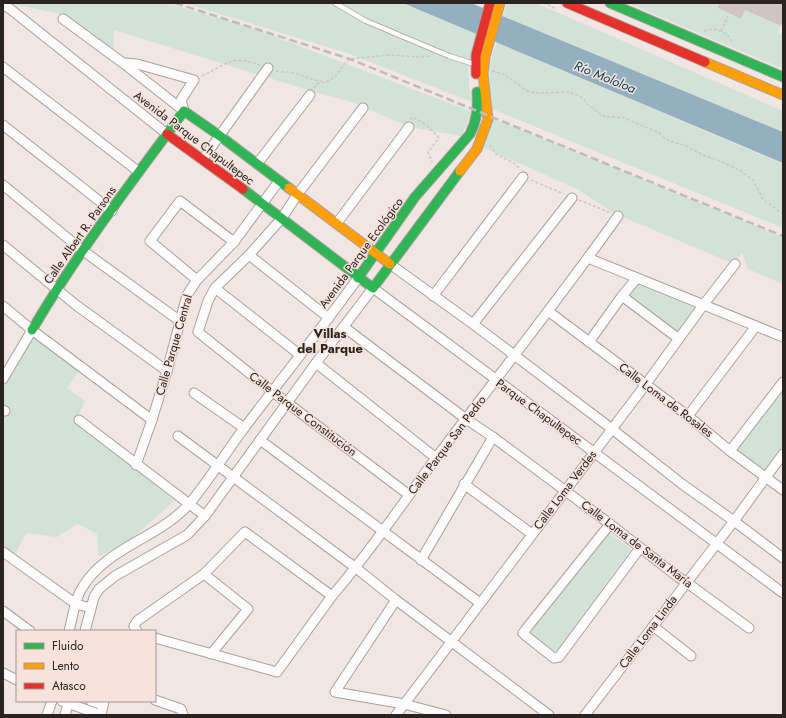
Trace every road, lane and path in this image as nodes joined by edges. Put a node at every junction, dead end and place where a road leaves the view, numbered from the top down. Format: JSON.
{"nodes":[{"id":1,"x":334,"y":3,"type":"edge"},
{"id":2,"x":490,"y":3,"type":"edge"},
{"id":3,"x":500,"y":3,"type":"edge"},
{"id":4,"x":567,"y":3,"type":"edge"},
{"id":5,"x":610,"y":3,"type":"edge"},
{"id":6,"x":4,"y":6,"type":"edge"},
{"id":7,"x":728,"y":16,"type":"dead end"},
{"id":8,"x":63,"y":19,"type":"dead end"},
{"id":9,"x":721,"y":31,"type":"dead end"},
{"id":10,"x":435,"y":55,"type":"dead end"},
{"id":11,"x":480,"y":61,"type":"junction"},
{"id":12,"x":123,"y":63,"type":"junction"},
{"id":13,"x":3,"y":67,"type":"edge"},
{"id":14,"x":268,"y":68,"type":"dead end"},
{"id":15,"x":783,"y":77,"type":"edge"},
{"id":16,"x":310,"y":94,"type":"joint"},
{"id":17,"x":783,"y":95,"type":"edge"},
{"id":18,"x":363,"y":108,"type":"dead end"},
{"id":19,"x":184,"y":111,"type":"junction"},
{"id":20,"x":3,"y":125,"type":"edge"},
{"id":21,"x":409,"y":127,"type":"joint"},
{"id":22,"x":167,"y":134,"type":"junction"},
{"id":23,"x":483,"y":134,"type":"junction"},
{"id":24,"x":220,"y":136,"type":"junction"},
{"id":25,"x":469,"y":137,"type":"junction"},
{"id":26,"x":480,"y":144,"type":"junction"},
{"id":27,"x":203,"y":159,"type":"junction"},
{"id":28,"x":257,"y":164,"type":"junction"},
{"id":29,"x":139,"y":172,"type":"junction"},
{"id":30,"x":436,"y":172,"type":"junction"},
{"id":31,"x":523,"y":177,"type":"junction"},
{"id":32,"x":279,"y":181,"type":"junction"},
{"id":33,"x":3,"y":185,"type":"edge"},
{"id":34,"x":297,"y":195,"type":"junction"},
{"id":35,"x":572,"y":198,"type":"junction"},
{"id":36,"x":263,"y":204,"type":"junction"},
{"id":37,"x":112,"y":211,"type":"junction"},
{"id":38,"x":783,"y":214,"type":"edge"},
{"id":39,"x":618,"y":216,"type":"joint"},
{"id":40,"x":282,"y":218,"type":"junction"},
{"id":41,"x":337,"y":223,"type":"junction"},
{"id":42,"x":234,"y":242,"type":"junction"},
{"id":43,"x":3,"y":245,"type":"edge"},
{"id":44,"x":82,"y":250,"type":"junction"},
{"id":45,"x":374,"y":253,"type":"junction"},
{"id":46,"x":249,"y":255,"type":"junction"},
{"id":47,"x":588,"y":258,"type":"junction"},
{"id":48,"x":390,"y":264,"type":"junction"},
{"id":49,"x":735,"y":264,"type":"dead end"},
{"id":50,"x":358,"y":278,"type":"junction"},
{"id":51,"x":637,"y":278,"type":"junction"},
{"id":52,"x":197,"y":280,"type":"junction"},
{"id":53,"x":215,"y":288,"type":"junction"},
{"id":54,"x":372,"y":288,"type":"junction"},
{"id":55,"x":56,"y":289,"type":"junction"},
{"id":56,"x":433,"y":296,"type":"junction"},
{"id":57,"x":622,"y":296,"type":"junction"},
{"id":58,"x":704,"y":304,"type":"junction"},
{"id":59,"x":3,"y":306,"type":"edge"},
{"id":60,"x":548,"y":311,"type":"junction"},
{"id":61,"x":330,"y":318,"type":"junction"},
{"id":62,"x":180,"y":321,"type":"junction"},
{"id":63,"x":473,"y":324,"type":"junction"},
{"id":64,"x":756,"y":326,"type":"junction"},
{"id":65,"x":344,"y":327,"type":"junction"},
{"id":66,"x":32,"y":330,"type":"junction"},
{"id":67,"x":198,"y":332,"type":"joint"},
{"id":68,"x":783,"y":337,"type":"edge"},
{"id":69,"x":679,"y":339,"type":"junction"},
{"id":70,"x":589,"y":342,"type":"junction"},
{"id":71,"x":300,"y":355,"type":"junction"},
{"id":72,"x":514,"y":355,"type":"junction"},
{"id":73,"x":316,"y":363,"type":"junction"},
{"id":74,"x":6,"y":368,"type":"edge"},
{"id":75,"x":167,"y":371,"type":"junction"},
{"id":76,"x":3,"y":379,"type":"edge"},
{"id":77,"x":497,"y":380,"type":"junction"},
{"id":78,"x":783,"y":382,"type":"edge"},
{"id":79,"x":646,"y":384,"type":"junction"},
{"id":80,"x":194,"y":392,"type":"dead end"},
{"id":81,"x":273,"y":392,"type":"junction"},
{"id":82,"x":287,"y":402,"type":"junction"},
{"id":83,"x":688,"y":416,"type":"junction"},
{"id":84,"x":466,"y":419,"type":"junction"},
{"id":85,"x":79,"y":420,"type":"dead end"},
{"id":86,"x":152,"y":420,"type":"junction"},
{"id":87,"x":244,"y":428,"type":"junction"},
{"id":88,"x":612,"y":428,"type":"junction"},
{"id":89,"x":178,"y":436,"type":"dead end"},
{"id":90,"x":493,"y":437,"type":"junction"},
{"id":91,"x":260,"y":440,"type":"junction"},
{"id":92,"x":730,"y":451,"type":"junction"},
{"id":93,"x":594,"y":452,"type":"junction"},
{"id":94,"x":783,"y":454,"type":"edge"},
{"id":95,"x":436,"y":458,"type":"junction"},
{"id":96,"x":136,"y":465,"type":"junction"},
{"id":97,"x":218,"y":467,"type":"junction"},
{"id":98,"x":766,"y":477,"type":"junction"},
{"id":99,"x":233,"y":478,"type":"junction"},
{"id":100,"x":464,"y":484,"type":"junction"},
{"id":101,"x":565,"y":490,"type":"junction"},
{"id":102,"x":783,"y":490,"type":"edge"},
{"id":103,"x":409,"y":495,"type":"junction"},
{"id":104,"x":189,"y":504,"type":"junction"},
{"id":105,"x":205,"y":516,"type":"junction"},
{"id":106,"x":734,"y":520,"type":"junction"},
{"id":107,"x":610,"y":524,"type":"junction"},
{"id":108,"x":382,"y":531,"type":"junction"},
{"id":109,"x":532,"y":534,"type":"junction"},
{"id":110,"x":716,"y":543,"type":"junction"},
{"id":111,"x":640,"y":548,"type":"junction"},
{"id":112,"x":3,"y":552,"type":"edge"},
{"id":113,"x":783,"y":558,"type":"edge"},
{"id":114,"x":421,"y":560,"type":"junction"},
{"id":115,"x":356,"y":568,"type":"junction"},
{"id":116,"x":204,"y":574,"type":"junction"},
{"id":117,"x":686,"y":582,"type":"junction"},
{"id":118,"x":783,"y":593,"type":"edge"},
{"id":119,"x":332,"y":596,"type":"junction"},
{"id":120,"x":396,"y":600,"type":"junction"},
{"id":121,"x":480,"y":603,"type":"junction"},
{"id":122,"x":76,"y":604,"type":"junction"},
{"id":123,"x":91,"y":608,"type":"junction"},
{"id":124,"x":3,"y":611,"type":"edge"},
{"id":125,"x":652,"y":626,"type":"junction"},
{"id":126,"x":749,"y":628,"type":"dead end"},
{"id":127,"x":29,"y":630,"type":"edge"},
{"id":128,"x":69,"y":630,"type":"edge"},
{"id":129,"x":85,"y":630,"type":"edge"},
{"id":130,"x":136,"y":630,"type":"edge"},
{"id":131,"x":156,"y":638,"type":"edge"},
{"id":132,"x":451,"y":641,"type":"junction"},
{"id":133,"x":211,"y":654,"type":"junction"},
{"id":134,"x":691,"y":656,"type":"dead end"},
{"id":135,"x":156,"y":700,"type":"edge"},
{"id":136,"x":52,"y":702,"type":"edge"},
{"id":137,"x":66,"y":702,"type":"edge"},
{"id":138,"x":104,"y":703,"type":"edge"},
{"id":139,"x":404,"y":704,"type":"junction"},
{"id":140,"x":47,"y":715,"type":"edge"},
{"id":141,"x":65,"y":715,"type":"edge"},
{"id":142,"x":101,"y":715,"type":"edge"},
{"id":143,"x":183,"y":715,"type":"edge"},
{"id":144,"x":396,"y":715,"type":"edge"},
{"id":145,"x":446,"y":715,"type":"edge"},
{"id":146,"x":549,"y":715,"type":"edge"},
{"id":147,"x":585,"y":715,"type":"edge"}],
"edges":[{"from":1,"to":11,"type":"lane"},
{"from":2,"to":11,"type":"street","name":"Avenida Parque Ecológico"},
{"from":3,"to":11,"type":"street","name":"Avenida Parque Ecológico"},
{"from":4,"to":17,"type":"street"},
{"from":5,"to":15,"type":"street"},
{"from":6,"to":22,"type":"street","name":"Avenida Parque Chapultepec"},
{"from":7,"to":9,"type":"path"},
{"from":8,"to":12,"type":"street","name":"Avenida Parque Chapultepec"},
{"from":10,"to":16,"type":"path"},
{"from":11,"to":23,"type":"street","name":"Avenida Parque Ecológico"},
{"from":11,"to":25,"type":"street","name":"Avenida Parque Ecológico"},
{"from":11,"to":38,"type":"path"},
{"from":12,"to":19,"type":"street","name":"Avenida Parque Chapultepec"},
{"from":12,"to":19,"type":"street"},
{"from":13,"to":29,"type":"street"},
{"from":14,"to":24,"type":"street"},
{"from":16,"to":28,"type":"street"},
{"from":18,"to":34,"type":"street","name":"Calle Parque Central"},
{"from":19,"to":22,"type":"street","name":"Calle Albert R. Parsons"},
{"from":19,"to":24,"type":"street","name":"Avenida Parque Chapultepec"},
{"from":20,"to":37,"type":"street"},
{"from":21,"to":30,"type":"path"},
{"from":21,"to":41,"type":"street"},
{"from":22,"to":27,"type":"street","name":"Avenida Parque Chapultepec"},
{"from":22,"to":29,"type":"street","name":"Calle Albert R. Parsons"},
{"from":23,"to":26,"type":"street","name":"Avenida Parque Ecológico"},
{"from":23,"to":31,"type":"path"},
{"from":24,"to":27,"type":"street"},
{"from":24,"to":28,"type":"street","name":"Avenida Parque Chapultepec"},
{"from":25,"to":26,"type":"street"},
{"from":25,"to":30,"type":"street","name":"Avenida Parque Ecológico"},
{"from":26,"to":48,"type":"street","name":"Avenida Parque Ecológico"},
{"from":27,"to":36,"type":"street","name":"Avenida Parque Chapultepec"},
{"from":28,"to":32,"type":"street","name":"Avenida Parque Chapultepec"},
{"from":29,"to":37,"type":"street","name":"Calle Albert R. Parsons"},
{"from":30,"to":45,"type":"street","name":"Avenida Parque Ecológico"},
{"from":31,"to":35,"type":"path"},
{"from":31,"to":56,"type":"street"},
{"from":32,"to":34,"type":"street","name":"Avenida Parque Chapultepec"},
{"from":32,"to":36,"type":"street","name":"Calle Parque Central"},
{"from":33,"to":44,"type":"street"},
{"from":34,"to":40,"type":"street","name":"Calle Parque Central"},
{"from":34,"to":41,"type":"street","name":"Avenida Parque Chapultepec"},
{"from":35,"to":39,"type":"path"},
{"from":35,"to":63,"type":"street"},
{"from":36,"to":40,"type":"street","name":"Avenida Parque Chapultepec"},
{"from":36,"to":42,"type":"street","name":"Calle Parque Central"},
{"from":37,"to":44,"type":"street","name":"Calle Albert R. Parsons"},
{"from":39,"to":47,"type":"street","name":"Calle Parque San Pedro"},
{"from":40,"to":46,"type":"street","name":"Calle Parque Central"},
{"from":40,"to":50,"type":"street","name":"Avenida Parque Chapultepec"},
{"from":41,"to":45,"type":"street","name":"Avenida Parque Chapultepec"},
{"from":42,"to":52,"type":"street","name":"Calle Parque Central"},
{"from":42,"to":52,"type":"street"},
{"from":43,"to":55,"type":"street"},
{"from":44,"to":55,"type":"street","name":"Calle Albert R. Parsons"},
{"from":44,"to":62,"type":"street"},
{"from":45,"to":48,"type":"street","name":"Avenida Parque Chapultepec"},
{"from":45,"to":50,"type":"street","name":"Avenida Parque Ecológico"},
{"from":46,"to":53,"type":"street","name":"Calle Parque Central"},
{"from":46,"to":61,"type":"street"},
{"from":47,"to":51,"type":"street"},
{"from":47,"to":60,"type":"street","name":"Calle Parque San Pedro"},
{"from":48,"to":54,"type":"street","name":"Avenida Parque Ecológico"},
{"from":48,"to":56,"type":"street"},
{"from":49,"to":58,"type":"street","name":"Calle Loma Verdes"},
{"from":50,"to":54,"type":"street","name":"Avenida Parque Chapultepec"},
{"from":50,"to":61,"type":"street","name":"Avenida Parque Ecológico"},
{"from":51,"to":57,"type":"street"},
{"from":51,"to":58,"type":"street"},
{"from":52,"to":62,"type":"street","name":"Calle Parque Central"},
{"from":53,"to":67,"type":"street","name":"Calle Parque Central"},
{"from":53,"to":71,"type":"street"},
{"from":54,"to":65,"type":"street","name":"Avenida Parque Ecológico"},
{"from":54,"to":77,"type":"street","name":"Parque Chapultepec"},
{"from":55,"to":66,"type":"street","name":"Calle Albert R. Parsons"},
{"from":55,"to":75,"type":"street"},
{"from":56,"to":63,"type":"street"},
{"from":57,"to":69,"type":"street"},
{"from":57,"to":70,"type":"street"},
{"from":58,"to":64,"type":"street"},
{"from":58,"to":69,"type":"street","name":"Calle Loma Verdes"},
{"from":59,"to":66,"type":"street"},
{"from":60,"to":70,"type":"street","name":"Calle Loma de Rosales"},
{"from":60,"to":72,"type":"street","name":"Calle Parque San Pedro"},
{"from":61,"to":71,"type":"street","name":"Avenida Parque Ecológico"},
{"from":62,"to":75,"type":"street","name":"Calle Parque Central"},
{"from":63,"to":72,"type":"street"},
{"from":64,"to":68,"type":"street"},
{"from":64,"to":83,"type":"street"},
{"from":65,"to":73,"type":"street","name":"Avenida Parque Ecológico"},
{"from":65,"to":84,"type":"street","name":"Calle Loma de Santa María"},
{"from":66,"to":74,"type":"street","name":"Calle Albert R. Parsons"},
{"from":66,"to":86,"type":"street"},
{"from":67,"to":81,"type":"street","name":"Calle Parque Constitución"},
{"from":69,"to":79,"type":"street","name":"Calle Loma Verdes"},
{"from":70,"to":79,"type":"street","name":"Calle Loma de Rosales"},
{"from":71,"to":81,"type":"street","name":"Avenida Parque Ecológico"},
{"from":72,"to":77,"type":"street","name":"Calle Parque San Pedro"},
{"from":72,"to":88,"type":"street"},
{"from":73,"to":82,"type":"street","name":"Avenida Parque Ecológico"},
{"from":73,"to":95,"type":"street"},
{"from":74,"to":76,"type":"street","name":"Calle Albert R. Parsons"},
{"from":75,"to":86,"type":"street","name":"Calle Parque Central"},
{"from":77,"to":84,"type":"street","name":"Calle Parque San Pedro"},
{"from":77,"to":93,"type":"street","name":"Parque Chapultepec"},
{"from":78,"to":92,"type":"street"},
{"from":79,"to":83,"type":"street","name":"Calle Loma de Rosales"},
{"from":79,"to":88,"type":"street","name":"Calle Loma Verdes"},
{"from":80,"to":87,"type":"street"},
{"from":81,"to":82,"type":"street","name":"Calle Parque Constitución"},
{"from":81,"to":87,"type":"street","name":"Avenida Parque Ecológico"},
{"from":82,"to":91,"type":"street","name":"Avenida Parque Ecológico"},
{"from":82,"to":103,"type":"street","name":"Calle Parque Constitución"},
{"from":83,"to":92,"type":"street","name":"Calle Loma de Rosales"},
{"from":84,"to":90,"type":"street","name":"Calle Loma de Santa María"},
{"from":84,"to":95,"type":"street","name":"Calle Parque San Pedro"},
{"from":85,"to":96,"type":"street"},
{"from":86,"to":96,"type":"street","name":"Calle Parque Central"},
{"from":87,"to":97,"type":"street","name":"Avenida Parque Ecológico"},
{"from":88,"to":93,"type":"street","name":"Calle Loma Verdes"},
{"from":88,"to":106,"type":"street"},
{"from":89,"to":97,"type":"street"},
{"from":90,"to":100,"type":"street"},
{"from":90,"to":101,"type":"street","name":"Calle Loma de Santa María"},
{"from":91,"to":99,"type":"street","name":"Avenida Parque Ecológico"},
{"from":91,"to":108,"type":"street"},
{"from":92,"to":98,"type":"street","name":"Calle Loma de Rosales"},
{"from":93,"to":101,"type":"street","name":"Calle Loma Verdes"},
{"from":93,"to":110,"type":"street","name":"Parque Chapultepec"},
{"from":94,"to":98,"type":"street","name":"Calle Loma Linda"},
{"from":95,"to":103,"type":"street","name":"Calle Parque San Pedro"},
{"from":96,"to":104,"type":"street"},
{"from":97,"to":99,"type":"street"},
{"from":97,"to":104,"type":"street","name":"Avenida Parque Ecológico"},
{"from":98,"to":102,"type":"street","name":"Calle Loma de Rosales"},
{"from":98,"to":106,"type":"street","name":"Calle Loma Linda"},
{"from":99,"to":105,"type":"street","name":"Avenida Parque Ecológico"},
{"from":99,"to":115,"type":"street"},
{"from":100,"to":109,"type":"street"},
{"from":100,"to":114,"type":"street"},
{"from":101,"to":107,"type":"street","name":"Calle Loma de Santa María"},
{"from":101,"to":109,"type":"street","name":"Calle Loma Verdes"},
{"from":103,"to":108,"type":"street","name":"Calle Parque San Pedro"},
{"from":104,"to":105,"type":"street"},
{"from":104,"to":122,"type":"street","name":"Avenida Parque Ecológico"},
{"from":105,"to":123,"type":"street","name":"Avenida Parque Ecológico"},
{"from":106,"to":110,"type":"street","name":"Calle Loma Linda"},
{"from":106,"to":113,"type":"street"},
{"from":107,"to":111,"type":"street","name":"Calle Loma de Santa María"},
{"from":107,"to":111,"type":"street"},
{"from":108,"to":114,"type":"street"},
{"from":108,"to":115,"type":"street","name":"Calle Parque San Pedro"},
{"from":109,"to":121,"type":"street","name":"Calle Loma Verdes"},
{"from":110,"to":117,"type":"street","name":"Calle Loma Linda"},
{"from":110,"to":118,"type":"street","name":"Parque Chapultepec"},
{"from":111,"to":117,"type":"street","name":"Calle Loma de Santa María"},
{"from":112,"to":122,"type":"street"},
{"from":114,"to":121,"type":"street"},
{"from":115,"to":119,"type":"street","name":"Calle Parque San Pedro"},
{"from":115,"to":120,"type":"street"},
{"from":116,"to":119,"type":"street"},
{"from":116,"to":130,"type":"street"},
{"from":116,"to":133,"type":"street"},
{"from":117,"to":125,"type":"street","name":"Calle Loma Linda"},
{"from":117,"to":126,"type":"street","name":"Calle Loma de Santa María"},
{"from":119,"to":133,"type":"street","name":"Calle Parque San Pedro"},
{"from":120,"to":132,"type":"street"},
{"from":120,"to":139,"type":"street"},
{"from":121,"to":132,"type":"street","name":"Calle Loma Verdes"},
{"from":122,"to":123,"type":"street"},
{"from":122,"to":128,"type":"street","name":"Avenida Parque Ecológico"},
{"from":123,"to":129,"type":"street","name":"Avenida Parque Ecológico"},
{"from":124,"to":127,"type":"street"},
{"from":125,"to":134,"type":"street"},
{"from":125,"to":147,"type":"street","name":"Calle Loma Linda"},
{"from":131,"to":133,"type":"street"},
{"from":132,"to":139,"type":"street","name":"Calle Loma Verdes"},
{"from":132,"to":146,"type":"street"},
{"from":135,"to":143,"type":"street"},
{"from":136,"to":140,"type":"street"},
{"from":137,"to":141,"type":"street"},
{"from":137,"to":142,"type":"street"},
{"from":138,"to":142,"type":"street"},
{"from":139,"to":144,"type":"street","name":"Calle Loma Verdes"},
{"from":139,"to":145,"type":"street"}]}
